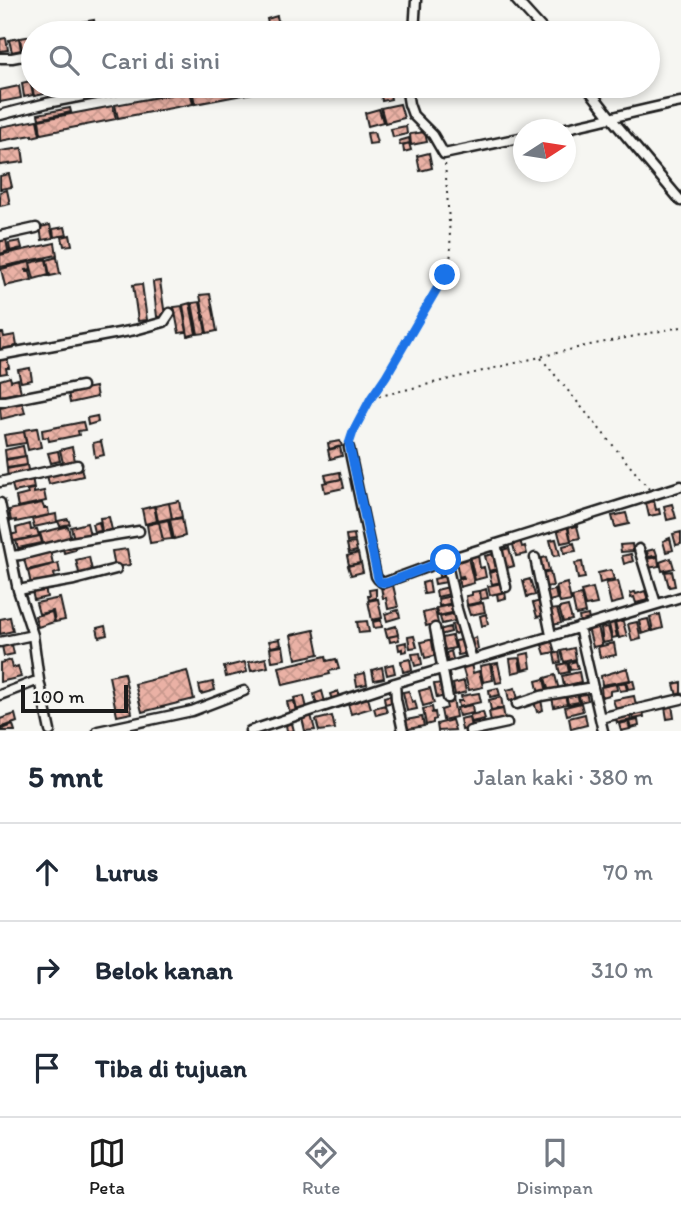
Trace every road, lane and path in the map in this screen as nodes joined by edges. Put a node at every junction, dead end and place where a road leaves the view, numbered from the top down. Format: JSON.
{"nodes":[{"id":1,"x":416,"y":0,"type":"edge"},
{"id":2,"x":516,"y":0,"type":"edge"},
{"id":3,"x":415,"y":21,"type":"edge"},
{"id":4,"x":535,"y":21,"type":"edge"},
{"id":5,"x":21,"y":56,"type":"edge"},
{"id":6,"x":0,"y":58,"type":"edge"},
{"id":7,"x":73,"y":98,"type":"edge"},
{"id":8,"x":408,"y":98,"type":"edge"},
{"id":9,"x":595,"y":98,"type":"edge"},
{"id":10,"x":681,"y":102,"type":"edge"},
{"id":11,"x":0,"y":115,"type":"edge"},
{"id":12,"x":611,"y":118,"type":"junction"},
{"id":13,"x":576,"y":126,"type":"edge"},
{"id":14,"x":513,"y":139,"type":"edge"},
{"id":15,"x":444,"y":154,"type":"junction"},
{"id":16,"x":681,"y":201,"type":"edge"},
{"id":17,"x":36,"y":228,"type":"dead end"},
{"id":18,"x":0,"y":236,"type":"edge"},
{"id":19,"x":170,"y":313,"type":"dead end"},
{"id":20,"x":681,"y":327,"type":"edge"},
{"id":21,"x":0,"y":355,"type":"edge"},
{"id":22,"x":540,"y":357,"type":"junction"},
{"id":23,"x":82,"y":386,"type":"dead end"},
{"id":24,"x":371,"y":398,"type":"junction"},
{"id":25,"x":0,"y":401,"type":"edge"},
{"id":26,"x":349,"y":448,"type":"joint"},
{"id":27,"x":77,"y":465,"type":"dead end"},
{"id":28,"x":0,"y":482,"type":"edge"},
{"id":29,"x":681,"y":486,"type":"edge"},
{"id":30,"x":654,"y":495,"type":"junction"},
{"id":31,"x":0,"y":503,"type":"edge"},
{"id":32,"x":139,"y":531,"type":"dead end"},
{"id":33,"x":496,"y":544,"type":"junction"},
{"id":34,"x":639,"y":549,"type":"dead end"},
{"id":35,"x":11,"y":556,"type":"junction"},
{"id":36,"x":535,"y":558,"type":"dead end"},
{"id":37,"x":446,"y":560,"type":"junction"},
{"id":38,"x":116,"y":569,"type":"dead end"},
{"id":39,"x":506,"y":587,"type":"dead end"},
{"id":40,"x":18,"y":590,"type":"junction"},
{"id":41,"x":681,"y":597,"type":"edge"},
{"id":42,"x":656,"y":604,"type":"junction"},
{"id":43,"x":579,"y":627,"type":"junction"},
{"id":44,"x":435,"y":628,"type":"dead end"},
{"id":45,"x":33,"y":635,"type":"junction"},
{"id":46,"x":551,"y":635,"type":"junction"},
{"id":47,"x":0,"y":642,"type":"edge"},
{"id":48,"x":472,"y":660,"type":"junction"},
{"id":49,"x":442,"y":669,"type":"junction"},
{"id":50,"x":39,"y":680,"type":"junction"},
{"id":51,"x":395,"y":682,"type":"junction"},
{"id":52,"x":593,"y":687,"type":"junction"},
{"id":53,"x":244,"y":691,"type":"dead end"},
{"id":54,"x":0,"y":695,"type":"edge"},
{"id":55,"x":447,"y":698,"type":"dead end"},
{"id":56,"x":681,"y":699,"type":"edge"},
{"id":57,"x":517,"y":704,"type":"dead end"},
{"id":58,"x":600,"y":718,"type":"junction"},
{"id":59,"x":507,"y":723,"type":"dead end"},
{"id":60,"x":50,"y":731,"type":"edge"},
{"id":61,"x":98,"y":731,"type":"edge"},
{"id":62,"x":250,"y":731,"type":"edge"},
{"id":63,"x":403,"y":731,"type":"edge"},
{"id":64,"x":470,"y":731,"type":"edge"},
{"id":65,"x":603,"y":731,"type":"edge"}],
"edges":[{"from":1,"to":3,"type":"street"},
{"from":2,"to":4,"type":"street"},
{"from":5,"to":6,"type":"street"},
{"from":7,"to":11,"type":"street"},
{"from":8,"to":15,"type":"street"},
{"from":9,"to":12,"type":"street"},
{"from":10,"to":12,"type":"street"},
{"from":12,"to":13,"type":"street"},
{"from":12,"to":16,"type":"street"},
{"from":14,"to":15,"type":"street"},
{"from":15,"to":24,"type":"path"},
{"from":17,"to":18,"type":"street"},
{"from":19,"to":21,"type":"street"},
{"from":20,"to":22,"type":"path"},
{"from":22,"to":24,"type":"path"},
{"from":22,"to":30,"type":"path"},
{"from":23,"to":25,"type":"street"},
{"from":24,"to":26,"type":"path"},
{"from":26,"to":37,"type":"street"},
{"from":27,"to":28,"type":"street"},
{"from":29,"to":30,"type":"street"},
{"from":30,"to":33,"type":"street"},
{"from":31,"to":35,"type":"street"},
{"from":32,"to":35,"type":"street"},
{"from":33,"to":37,"type":"street"},
{"from":33,"to":39,"type":"street"},
{"from":34,"to":42,"type":"street"},
{"from":35,"to":40,"type":"street"},
{"from":36,"to":46,"type":"street"},
{"from":37,"to":48,"type":"street"},
{"from":38,"to":40,"type":"street"},
{"from":40,"to":45,"type":"street"},
{"from":41,"to":42,"type":"street"},
{"from":42,"to":43,"type":"street"},
{"from":43,"to":46,"type":"street"},
{"from":43,"to":52,"type":"street"},
{"from":44,"to":49,"type":"street"},
{"from":45,"to":47,"type":"street"},
{"from":45,"to":50,"type":"street"},
{"from":46,"to":48,"type":"street"},
{"from":48,"to":49,"type":"street"},
{"from":49,"to":51,"type":"street"},
{"from":49,"to":55,"type":"street"},
{"from":50,"to":54,"type":"street"},
{"from":50,"to":60,"type":"street"},
{"from":51,"to":62,"type":"street"},
{"from":51,"to":63,"type":"street"},
{"from":52,"to":57,"type":"street"},
{"from":52,"to":58,"type":"street"},
{"from":53,"to":61,"type":"street"},
{"from":56,"to":58,"type":"street"},
{"from":58,"to":65,"type":"street"},
{"from":59,"to":64,"type":"street"}]}
